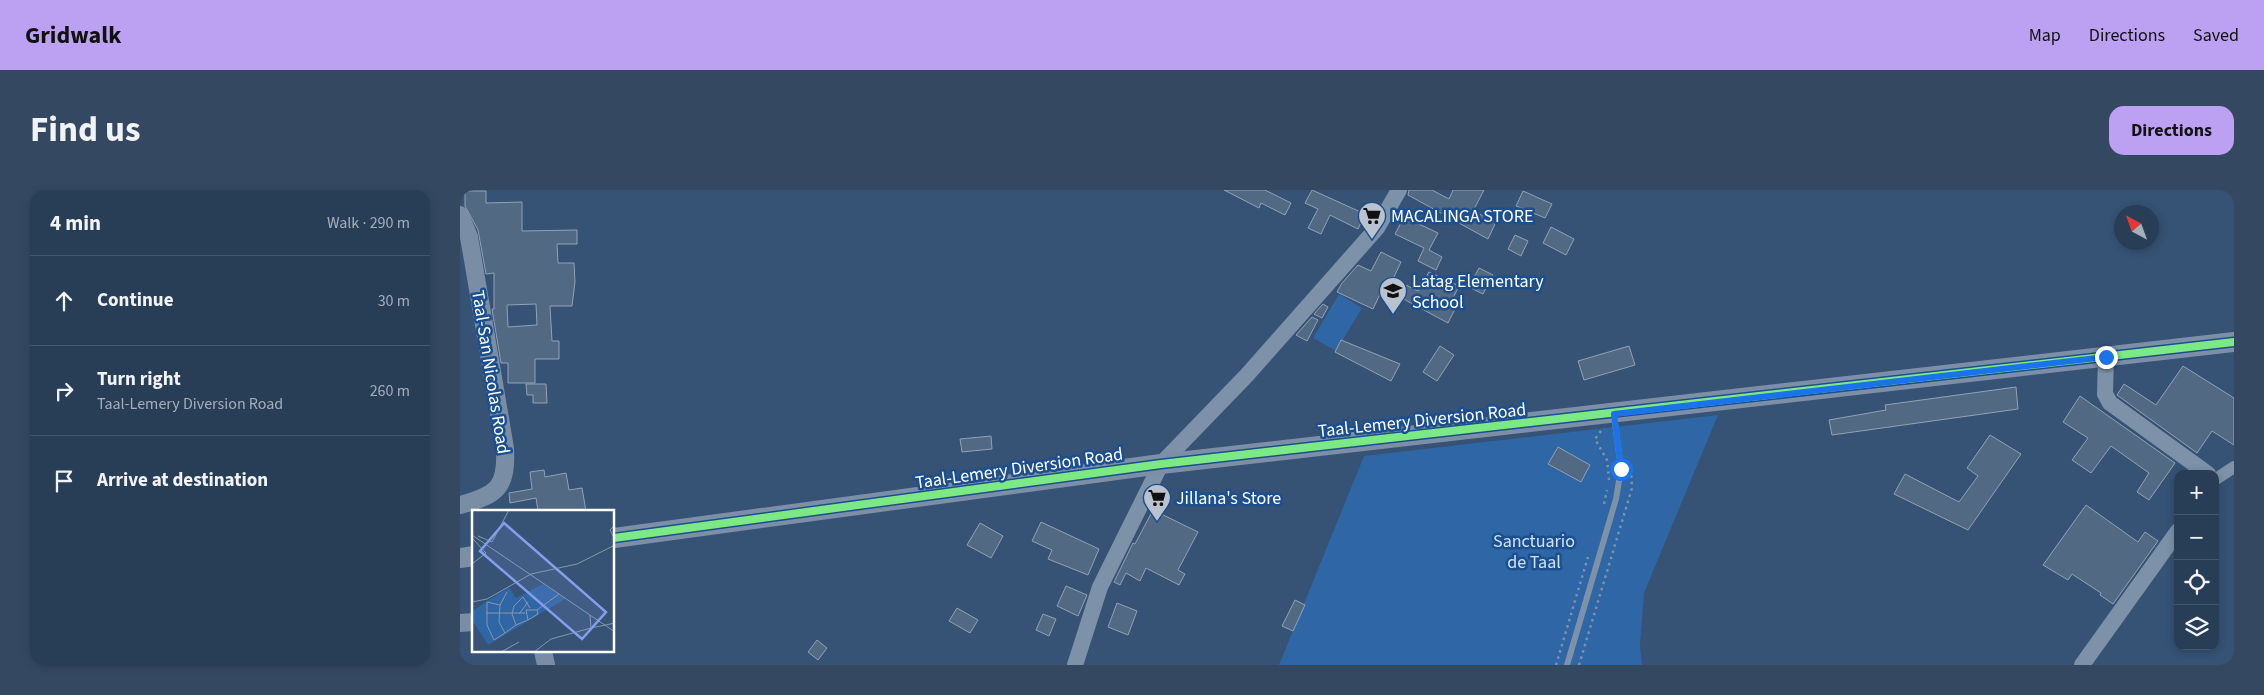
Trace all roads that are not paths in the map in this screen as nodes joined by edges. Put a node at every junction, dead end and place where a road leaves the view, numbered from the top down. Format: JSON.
{"nodes":[{"id":1,"x":1399,"y":190,"type":"edge"},
{"id":2,"x":460,"y":215,"type":"edge"},
{"id":3,"x":2234,"y":342,"type":"edge"},
{"id":4,"x":2106,"y":357,"type":"junction"},
{"id":5,"x":1614,"y":414,"type":"junction"},
{"id":6,"x":1161,"y":464,"type":"junction"},
{"id":7,"x":2234,"y":467,"type":"edge"},
{"id":8,"x":2202,"y":470,"type":"edge"},
{"id":9,"x":2219,"y":476,"type":"edge"},
{"id":10,"x":460,"y":505,"type":"edge"},
{"id":11,"x":2174,"y":537,"type":"edge"},
{"id":12,"x":615,"y":538,"type":"edge"},
{"id":13,"x":543,"y":652,"type":"edge"},
{"id":14,"x":546,"y":665,"type":"edge"},
{"id":15,"x":1074,"y":665,"type":"edge"},
{"id":16,"x":1567,"y":665,"type":"edge"},
{"id":17,"x":2082,"y":665,"type":"edge"}],
"edges":[{"from":1,"to":6,"type":"street"},
{"from":2,"to":10,"type":"main road","name":"Taal-San Nicolas Road"},
{"from":3,"to":4,"type":"main road","name":"Taal-Lemery Diversion Road"},
{"from":4,"to":5,"type":"main road","name":"Taal-Lemery Diversion Road"},
{"from":4,"to":8,"type":"street"},
{"from":5,"to":6,"type":"main road","name":"Taal-Lemery Diversion Road"},
{"from":5,"to":16,"type":"lane"},
{"from":6,"to":12,"type":"main road","name":"Taal-Lemery Diversion Road"},
{"from":6,"to":15,"type":"street"},
{"from":7,"to":9,"type":"street"},
{"from":11,"to":17,"type":"street"},
{"from":13,"to":14,"type":"main road"}]}
